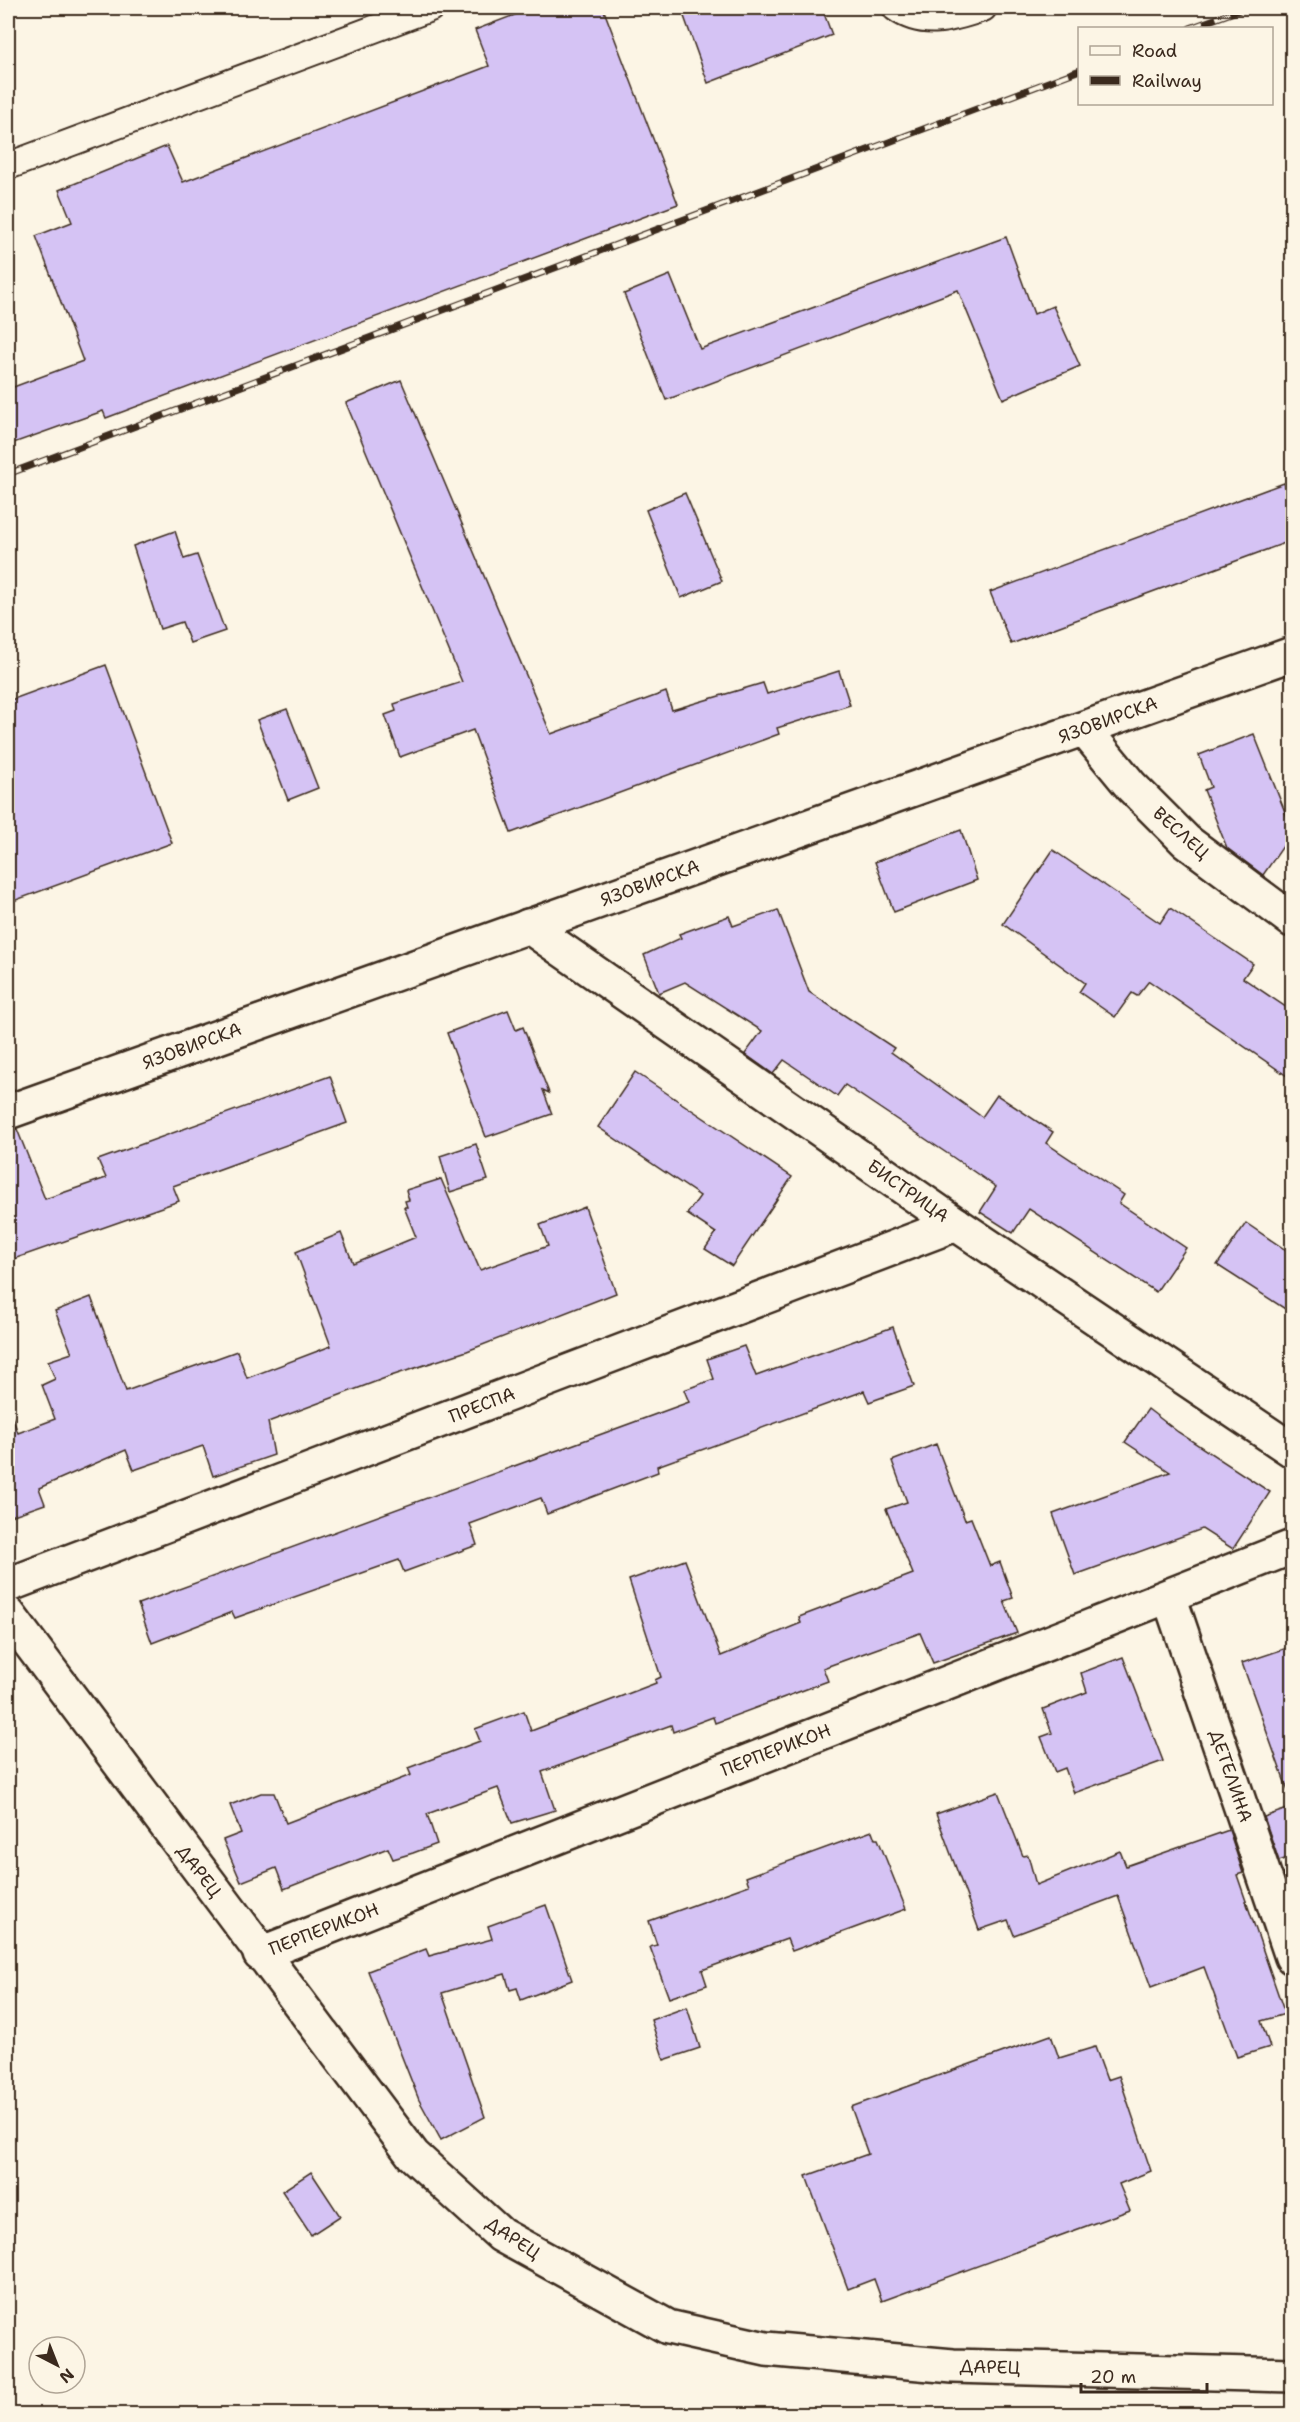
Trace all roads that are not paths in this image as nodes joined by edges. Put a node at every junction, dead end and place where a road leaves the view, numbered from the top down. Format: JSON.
{"nodes":[{"id":1,"x":430,"y":8,"type":"edge"},
{"id":2,"x":896,"y":8,"type":"edge"},
{"id":3,"x":983,"y":8,"type":"edge"},
{"id":4,"x":8,"y":166,"type":"edge"},
{"id":5,"x":1293,"y":654,"type":"edge"},
{"id":6,"x":1084,"y":729,"type":"junction"},
{"id":7,"x":1293,"y":920,"type":"edge"},
{"id":8,"x":528,"y":926,"type":"junction"},
{"id":9,"x":8,"y":1112,"type":"edge"},
{"id":10,"x":956,"y":1224,"type":"junction"},
{"id":11,"x":1293,"y":1450,"type":"edge"},
{"id":12,"x":1293,"y":1547,"type":"edge"},
{"id":13,"x":8,"y":1585,"type":"edge"},
{"id":14,"x":1168,"y":1596,"type":"junction"},
{"id":15,"x":8,"y":1614,"type":"edge"},
{"id":16,"x":260,"y":1954,"type":"junction"},
{"id":17,"x":1293,"y":1957,"type":"edge"},
{"id":18,"x":1293,"y":2375,"type":"edge"}],
"edges":[{"from":1,"to":4,"type":"lane"},
{"from":2,"to":3,"type":"lane"},
{"from":5,"to":6,"type":"street","name":"ЯЗОВИРСКА"},
{"from":6,"to":7,"type":"street","name":"ВЕСЛЕЦ"},
{"from":6,"to":8,"type":"street","name":"ЯЗОВИРСКА"},
{"from":8,"to":9,"type":"street","name":"ЯЗОВИРСКА"},
{"from":8,"to":10,"type":"street","name":"БИСТРИЦА"},
{"from":10,"to":11,"type":"street","name":"БИСТРИЦА"},
{"from":10,"to":13,"type":"street","name":"ПРЕСПА"},
{"from":12,"to":14,"type":"street","name":"ПЕРПЕРИКОН"},
{"from":14,"to":16,"type":"street","name":"ПЕРПЕРИКОН"},
{"from":14,"to":17,"type":"street","name":"ДЕТЕЛИНА"},
{"from":15,"to":16,"type":"street","name":"ДАРЕЦ"},
{"from":16,"to":18,"type":"street","name":"ДАРЕЦ"}]}
